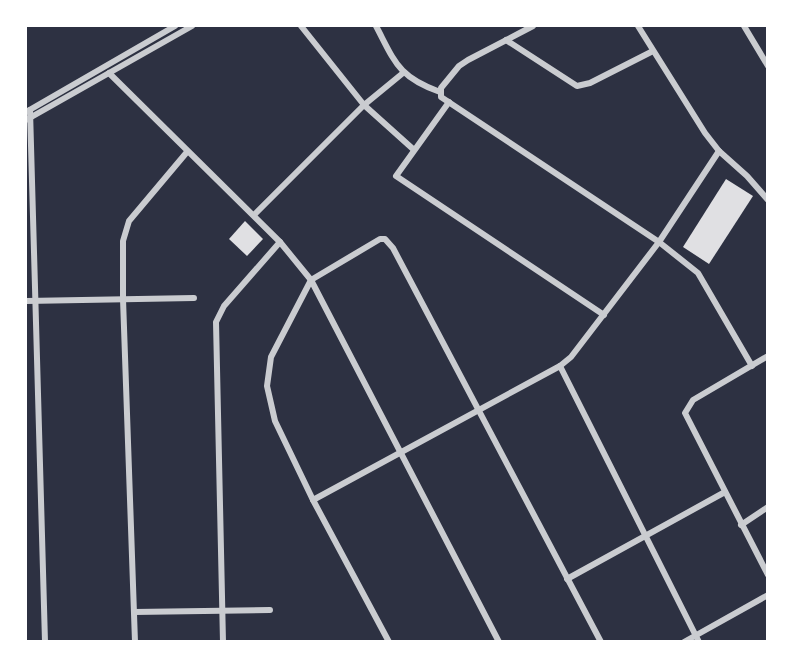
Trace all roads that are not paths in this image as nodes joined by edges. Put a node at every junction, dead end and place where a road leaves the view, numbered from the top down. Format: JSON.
{"nodes":[{"id":1,"x":175,"y":26,"type":"edge"},
{"id":2,"x":192,"y":26,"type":"edge"},
{"id":3,"x":301,"y":26,"type":"edge"},
{"id":4,"x":376,"y":26,"type":"edge"},
{"id":5,"x":533,"y":26,"type":"edge"},
{"id":6,"x":638,"y":26,"type":"edge"},
{"id":7,"x":744,"y":26,"type":"edge"},
{"id":8,"x":506,"y":40,"type":"junction"},
{"id":9,"x":653,"y":51,"type":"junction"},
{"id":10,"x":768,"y":66,"type":"edge"},
{"id":11,"x":403,"y":72,"type":"junction"},
{"id":12,"x":109,"y":73,"type":"junction"},
{"id":13,"x":440,"y":92,"type":"junction"},
{"id":14,"x":448,"y":102,"type":"junction"},
{"id":15,"x":364,"y":105,"type":"junction"},
{"id":16,"x":28,"y":115,"type":"edge"},
{"id":17,"x":413,"y":149,"type":"junction"},
{"id":18,"x":719,"y":151,"type":"junction"},
{"id":19,"x":187,"y":152,"type":"junction"},
{"id":20,"x":768,"y":200,"type":"edge"},
{"id":21,"x":255,"y":215,"type":"junction"},
{"id":22,"x":280,"y":242,"type":"junction"},
{"id":23,"x":659,"y":242,"type":"junction"},
{"id":24,"x":311,"y":280,"type":"junction"},
{"id":25,"x":194,"y":298,"type":"dead end"},
{"id":26,"x":123,"y":299,"type":"junction"},
{"id":27,"x":36,"y":300,"type":"junction"},
{"id":28,"x":26,"y":301,"type":"edge"},
{"id":29,"x":604,"y":315,"type":"junction"},
{"id":30,"x":768,"y":356,"type":"edge"},
{"id":31,"x":560,"y":366,"type":"junction"},
{"id":32,"x":752,"y":366,"type":"junction"},
{"id":33,"x":479,"y":408,"type":"junction"},
{"id":34,"x":399,"y":452,"type":"junction"},
{"id":35,"x":725,"y":492,"type":"junction"},
{"id":36,"x":313,"y":500,"type":"junction"},
{"id":37,"x":768,"y":507,"type":"edge"},
{"id":38,"x":741,"y":525,"type":"junction"},
{"id":39,"x":647,"y":536,"type":"junction"},
{"id":40,"x":768,"y":575,"type":"edge"},
{"id":41,"x":567,"y":579,"type":"junction"},
{"id":42,"x":768,"y":595,"type":"edge"},
{"id":43,"x":223,"y":610,"type":"junction"},
{"id":44,"x":270,"y":610,"type":"dead end"},
{"id":45,"x":134,"y":612,"type":"junction"},
{"id":46,"x":697,"y":638,"type":"edge"},
{"id":47,"x":45,"y":642,"type":"edge"},
{"id":48,"x":135,"y":642,"type":"edge"},
{"id":49,"x":223,"y":642,"type":"edge"},
{"id":50,"x":389,"y":642,"type":"edge"},
{"id":51,"x":499,"y":642,"type":"edge"},
{"id":52,"x":601,"y":642,"type":"edge"},
{"id":53,"x":684,"y":642,"type":"edge"}],
"edges":[{"from":1,"to":16,"type":"street"},
{"from":2,"to":12,"type":"street"},
{"from":3,"to":15,"type":"street"},
{"from":4,"to":11,"type":"street"},
{"from":5,"to":8,"type":"street"},
{"from":6,"to":9,"type":"street"},
{"from":7,"to":10,"type":"street"},
{"from":8,"to":9,"type":"street"},
{"from":8,"to":13,"type":"street"},
{"from":9,"to":18,"type":"street"},
{"from":11,"to":13,"type":"street"},
{"from":11,"to":15,"type":"street"},
{"from":12,"to":16,"type":"street"},
{"from":12,"to":19,"type":"street"},
{"from":13,"to":14,"type":"street"},
{"from":14,"to":17,"type":"street"},
{"from":14,"to":23,"type":"street"},
{"from":15,"to":17,"type":"street"},
{"from":15,"to":21,"type":"street"},
{"from":16,"to":27,"type":"street"},
{"from":17,"to":29,"type":"street"},
{"from":18,"to":20,"type":"street"},
{"from":18,"to":23,"type":"street"},
{"from":19,"to":21,"type":"street"},
{"from":19,"to":26,"type":"street"},
{"from":21,"to":22,"type":"street"},
{"from":22,"to":24,"type":"street"},
{"from":22,"to":43,"type":"street"},
{"from":23,"to":29,"type":"street"},
{"from":23,"to":32,"type":"street"},
{"from":24,"to":33,"type":"street"},
{"from":24,"to":34,"type":"street"},
{"from":24,"to":36,"type":"street"},
{"from":25,"to":26,"type":"street"},
{"from":26,"to":27,"type":"street"},
{"from":26,"to":45,"type":"street"},
{"from":27,"to":28,"type":"street"},
{"from":27,"to":47,"type":"street"},
{"from":29,"to":31,"type":"street"},
{"from":30,"to":32,"type":"street"},
{"from":31,"to":33,"type":"street"},
{"from":31,"to":39,"type":"street"},
{"from":32,"to":35,"type":"street"},
{"from":33,"to":34,"type":"street"},
{"from":33,"to":41,"type":"street"},
{"from":34,"to":36,"type":"street"},
{"from":34,"to":51,"type":"street"},
{"from":35,"to":38,"type":"street"},
{"from":35,"to":39,"type":"street"},
{"from":36,"to":50,"type":"street"},
{"from":37,"to":38,"type":"street"},
{"from":38,"to":40,"type":"street"},
{"from":39,"to":41,"type":"street"},
{"from":39,"to":46,"type":"street"},
{"from":41,"to":52,"type":"street"},
{"from":42,"to":46,"type":"street"},
{"from":43,"to":44,"type":"street"},
{"from":43,"to":45,"type":"street"},
{"from":43,"to":49,"type":"street"},
{"from":45,"to":48,"type":"street"},
{"from":46,"to":53,"type":"street"}]}
